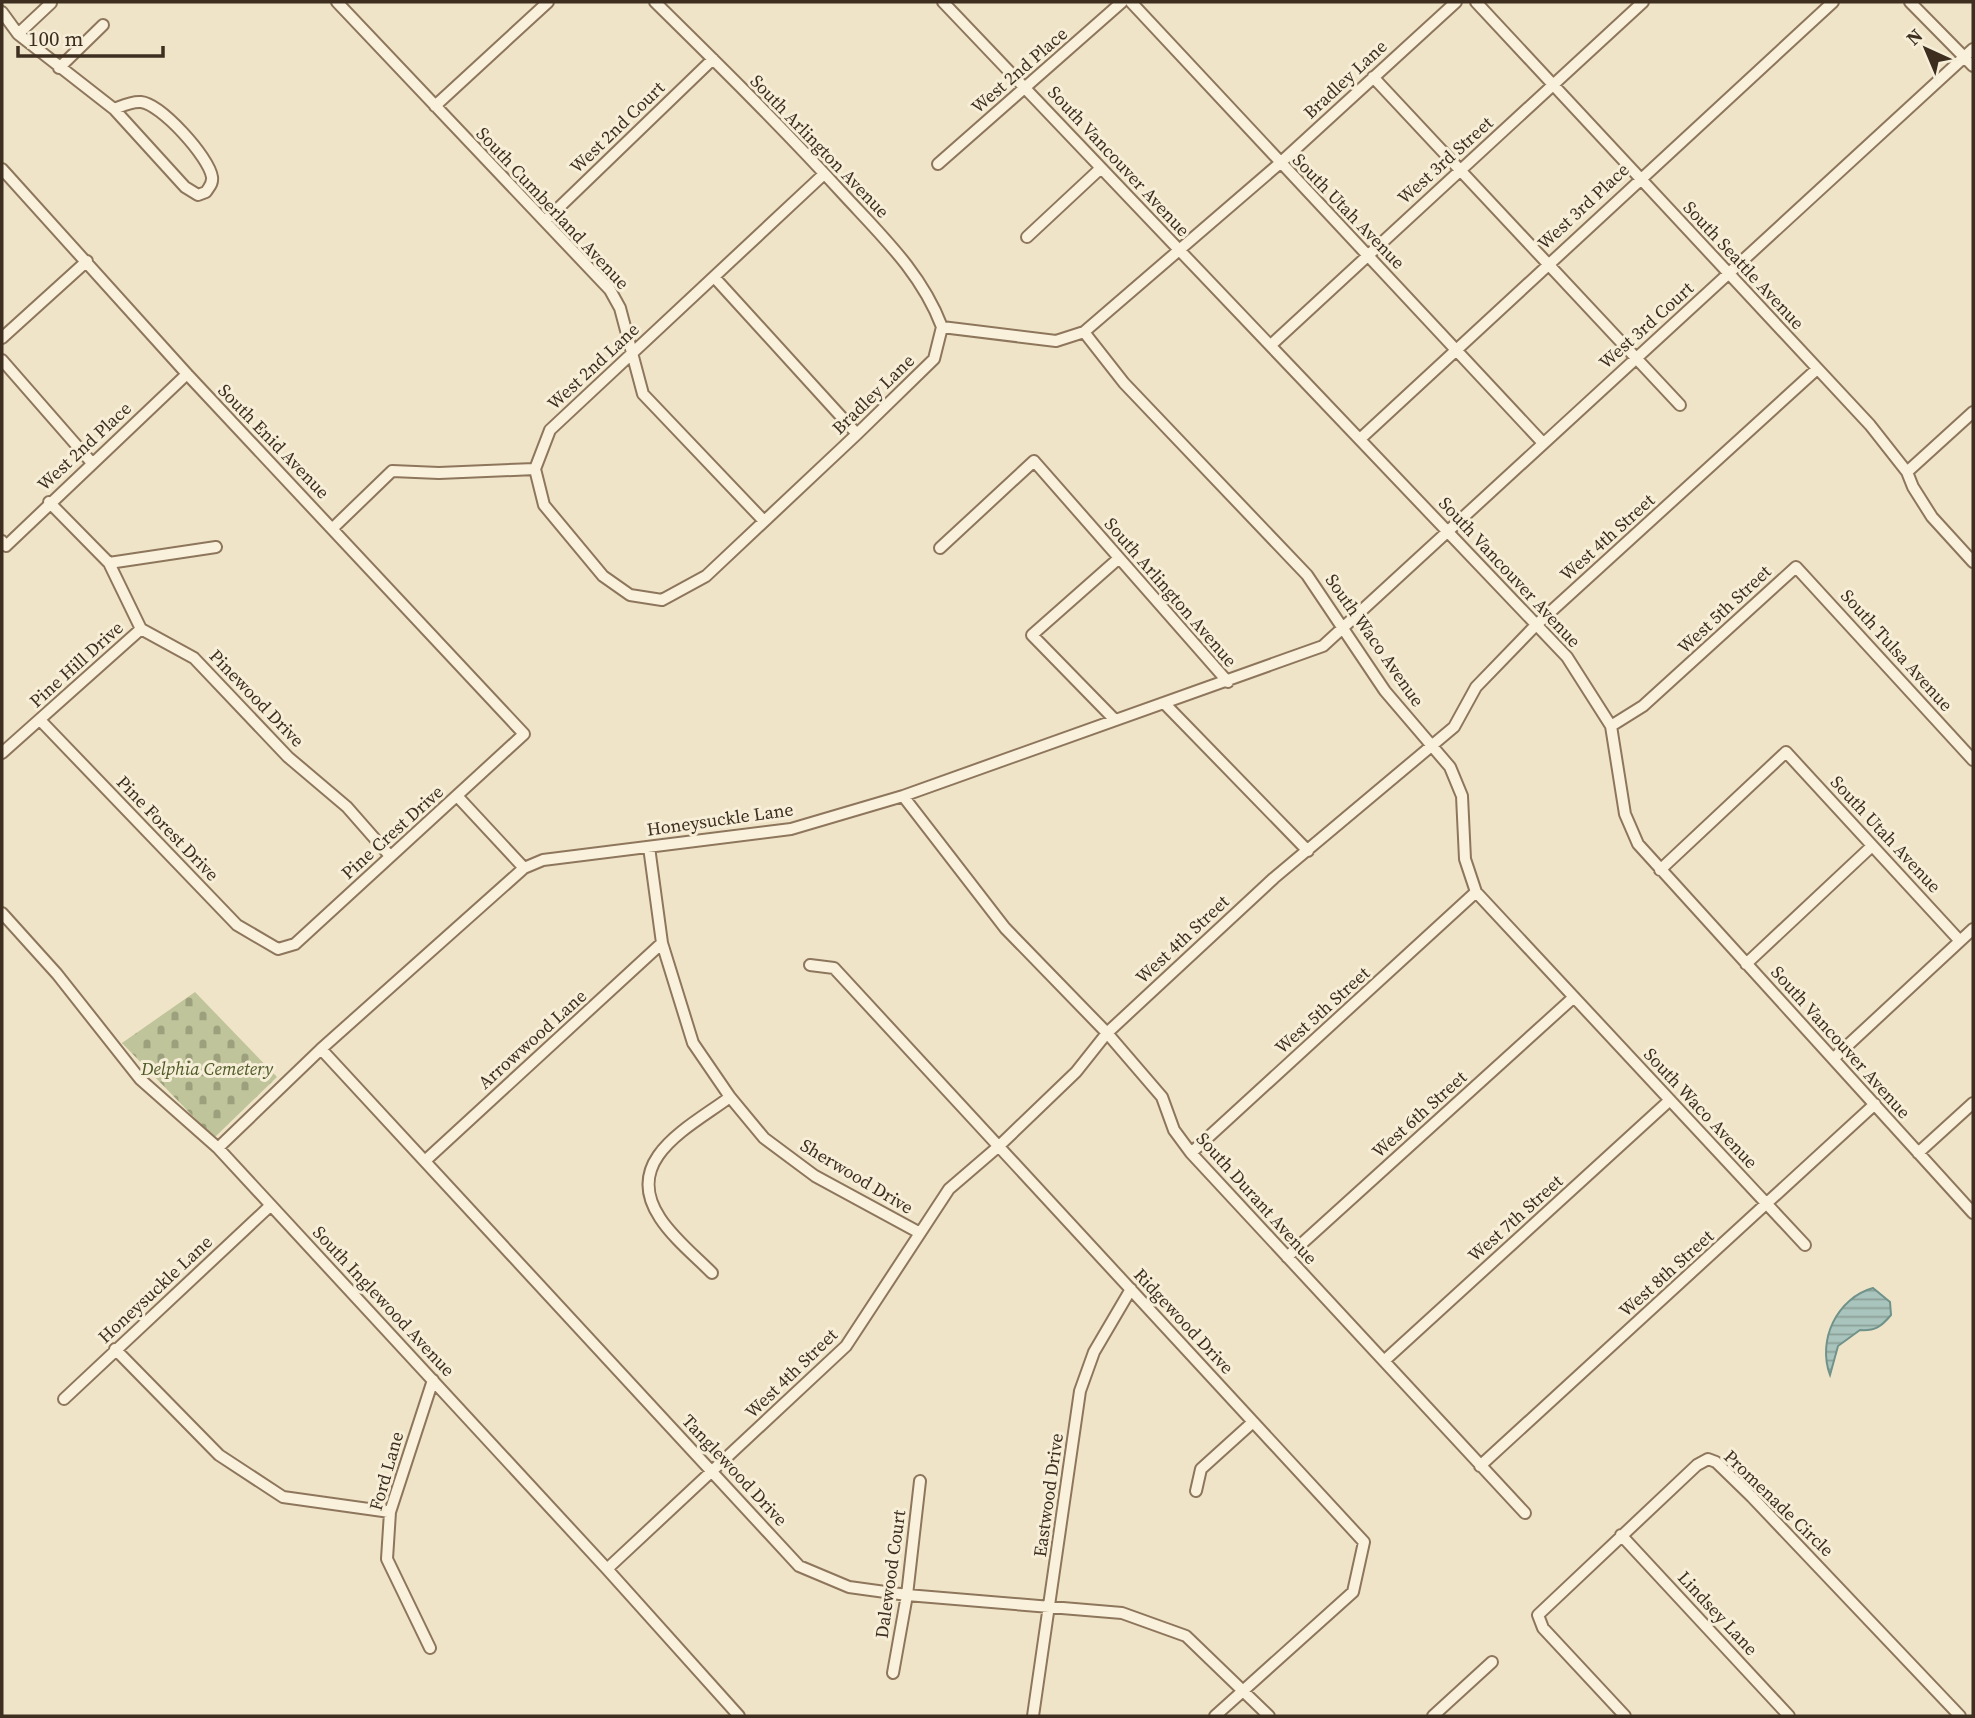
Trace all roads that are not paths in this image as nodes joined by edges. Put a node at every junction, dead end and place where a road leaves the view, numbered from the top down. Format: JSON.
{"nodes":[{"id":1,"x":337,"y":2,"type":"edge"},
{"id":2,"x":548,"y":2,"type":"edge"},
{"id":3,"x":655,"y":2,"type":"edge"},
{"id":4,"x":943,"y":2,"type":"edge"},
{"id":5,"x":1122,"y":2,"type":"edge"},
{"id":6,"x":1131,"y":2,"type":"edge"},
{"id":7,"x":1456,"y":2,"type":"edge"},
{"id":8,"x":1476,"y":2,"type":"edge"},
{"id":9,"x":1643,"y":2,"type":"edge"},
{"id":10,"x":1833,"y":2,"type":"edge"},
{"id":11,"x":1910,"y":2,"type":"edge"},
{"id":12,"x":51,"y":3,"type":"edge"},
{"id":13,"x":2,"y":12,"type":"edge"},
{"id":14,"x":103,"y":25,"type":"dead end"},
{"id":15,"x":18,"y":34,"type":"junction"},
{"id":16,"x":1969,"y":53,"type":"edge"},
{"id":17,"x":713,"y":59,"type":"junction"},
{"id":18,"x":1973,"y":66,"type":"edge"},
{"id":19,"x":59,"y":68,"type":"junction"},
{"id":20,"x":1373,"y":77,"type":"junction"},
{"id":21,"x":1553,"y":85,"type":"junction"},
{"id":22,"x":1026,"y":87,"type":"junction"},
{"id":23,"x":435,"y":106,"type":"junction"},
{"id":24,"x":114,"y":109,"type":"junction"},
{"id":25,"x":938,"y":164,"type":"dead end"},
{"id":26,"x":1279,"y":164,"type":"junction"},
{"id":27,"x":1101,"y":167,"type":"junction"},
{"id":28,"x":2,"y":169,"type":"edge"},
{"id":29,"x":1461,"y":170,"type":"junction"},
{"id":30,"x":824,"y":174,"type":"junction"},
{"id":31,"x":1640,"y":178,"type":"junction"},
{"id":32,"x":545,"y":221,"type":"junction"},
{"id":33,"x":1027,"y":237,"type":"dead end"},
{"id":34,"x":1178,"y":251,"type":"junction"},
{"id":35,"x":1367,"y":254,"type":"junction"},
{"id":36,"x":87,"y":261,"type":"junction"},
{"id":37,"x":1547,"y":264,"type":"junction"},
{"id":38,"x":1729,"y":274,"type":"junction"},
{"id":39,"x":714,"y":277,"type":"junction"},
{"id":40,"x":942,"y":327,"type":"junction"},
{"id":41,"x":1084,"y":332,"type":"junction"},
{"id":42,"x":2,"y":338,"type":"edge"},
{"id":43,"x":1272,"y":344,"type":"junction"},
{"id":44,"x":1455,"y":349,"type":"junction"},
{"id":45,"x":633,"y":353,"type":"junction"},
{"id":46,"x":1636,"y":358,"type":"junction"},
{"id":47,"x":2,"y":360,"type":"edge"},
{"id":48,"x":1817,"y":369,"type":"junction"},
{"id":49,"x":187,"y":374,"type":"junction"},
{"id":50,"x":1680,"y":405,"type":"dead end"},
{"id":51,"x":1973,"y":412,"type":"edge"},
{"id":52,"x":857,"y":434,"type":"junction"},
{"id":53,"x":1360,"y":439,"type":"junction"},
{"id":54,"x":1543,"y":443,"type":"junction"},
{"id":55,"x":92,"y":463,"type":"junction"},
{"id":56,"x":535,"y":469,"type":"junction"},
{"id":57,"x":1907,"y":472,"type":"junction"},
{"id":58,"x":49,"y":502,"type":"junction"},
{"id":59,"x":763,"y":520,"type":"junction"},
{"id":60,"x":333,"y":528,"type":"junction"},
{"id":61,"x":1449,"y":533,"type":"junction"},
{"id":62,"x":4,"y":543,"type":"edge"},
{"id":63,"x":216,"y":547,"type":"dead end"},
{"id":64,"x":940,"y":548,"type":"dead end"},
{"id":65,"x":1118,"y":559,"type":"junction"},
{"id":66,"x":1973,"y":562,"type":"edge"},
{"id":67,"x":109,"y":563,"type":"junction"},
{"id":68,"x":1794,"y":569,"type":"joint"},
{"id":69,"x":1536,"y":625,"type":"junction"},
{"id":70,"x":1344,"y":628,"type":"junction"},
{"id":71,"x":141,"y":629,"type":"junction"},
{"id":72,"x":1228,"y":682,"type":"junction"},
{"id":73,"x":1164,"y":704,"type":"junction"},
{"id":74,"x":40,"y":720,"type":"junction"},
{"id":75,"x":1115,"y":720,"type":"junction"},
{"id":76,"x":1611,"y":726,"type":"junction"},
{"id":77,"x":524,"y":734,"type":"joint"},
{"id":78,"x":1432,"y":746,"type":"junction"},
{"id":79,"x":2,"y":752,"type":"edge"},
{"id":80,"x":1973,"y":760,"type":"edge"},
{"id":81,"x":903,"y":796,"type":"junction"},
{"id":82,"x":458,"y":797,"type":"junction"},
{"id":83,"x":1871,"y":846,"type":"junction"},
{"id":84,"x":649,"y":847,"type":"junction"},
{"id":85,"x":1308,"y":851,"type":"junction"},
{"id":86,"x":390,"y":856,"type":"junction"},
{"id":87,"x":524,"y":868,"type":"junction"},
{"id":88,"x":1660,"y":870,"type":"junction"},
{"id":89,"x":1476,"y":892,"type":"junction"},
{"id":90,"x":2,"y":913,"type":"edge"},
{"id":91,"x":1973,"y":929,"type":"edge"},
{"id":92,"x":1960,"y":940,"type":"junction"},
{"id":93,"x":662,"y":943,"type":"junction"},
{"id":94,"x":278,"y":949,"type":"joint"},
{"id":95,"x":1746,"y":964,"type":"junction"},
{"id":96,"x":810,"y":965,"type":"dead end"},
{"id":97,"x":1574,"y":997,"type":"junction"},
{"id":98,"x":1107,"y":1033,"type":"junction"},
{"id":99,"x":321,"y":1049,"type":"junction"},
{"id":100,"x":1834,"y":1058,"type":"junction"},
{"id":101,"x":730,"y":1097,"type":"junction"},
{"id":102,"x":1670,"y":1100,"type":"junction"},
{"id":103,"x":1973,"y":1103,"type":"edge"},
{"id":104,"x":1875,"y":1104,"type":"junction"},
{"id":105,"x":999,"y":1146,"type":"junction"},
{"id":106,"x":218,"y":1148,"type":"junction"},
{"id":107,"x":1191,"y":1153,"type":"junction"},
{"id":108,"x":1918,"y":1153,"type":"junction"},
{"id":109,"x":426,"y":1160,"type":"junction"},
{"id":110,"x":1767,"y":1204,"type":"junction"},
{"id":111,"x":270,"y":1206,"type":"junction"},
{"id":112,"x":1973,"y":1213,"type":"edge"},
{"id":113,"x":920,"y":1233,"type":"junction"},
{"id":114,"x":1805,"y":1245,"type":"dead end"},
{"id":115,"x":1287,"y":1257,"type":"junction"},
{"id":116,"x":712,"y":1273,"type":"dead end"},
{"id":117,"x":1131,"y":1289,"type":"junction"},
{"id":118,"x":115,"y":1349,"type":"junction"},
{"id":119,"x":1384,"y":1361,"type":"junction"},
{"id":120,"x":433,"y":1380,"type":"junction"},
{"id":121,"x":64,"y":1399,"type":"dead end"},
{"id":122,"x":1253,"y":1422,"type":"junction"},
{"id":123,"x":1480,"y":1466,"type":"junction"},
{"id":124,"x":713,"y":1472,"type":"junction"},
{"id":125,"x":920,"y":1480,"type":"dead end"},
{"id":126,"x":1196,"y":1491,"type":"dead end"},
{"id":127,"x":390,"y":1512,"type":"junction"},
{"id":128,"x":1525,"y":1513,"type":"dead end"},
{"id":129,"x":1620,"y":1535,"type":"junction"},
{"id":130,"x":607,"y":1569,"type":"junction"},
{"id":131,"x":907,"y":1595,"type":"junction"},
{"id":132,"x":1050,"y":1608,"type":"junction"},
{"id":133,"x":429,"y":1648,"type":"dead end"},
{"id":134,"x":1492,"y":1662,"type":"dead end"},
{"id":135,"x":893,"y":1673,"type":"dead end"},
{"id":136,"x":1244,"y":1690,"type":"junction"},
{"id":137,"x":739,"y":1716,"type":"edge"},
{"id":138,"x":1033,"y":1716,"type":"edge"},
{"id":139,"x":1215,"y":1716,"type":"edge"},
{"id":140,"x":1269,"y":1716,"type":"edge"},
{"id":141,"x":1434,"y":1716,"type":"edge"},
{"id":142,"x":1625,"y":1716,"type":"edge"},
{"id":143,"x":1789,"y":1716,"type":"edge"},
{"id":144,"x":1960,"y":1716,"type":"edge"}],
"edges":[{"from":1,"to":23,"type":"street","name":"South Cumberland Avenue"},
{"from":2,"to":23,"type":"street"},
{"from":3,"to":17,"type":"street","name":"South Arlington Avenue"},
{"from":4,"to":22,"type":"street","name":"South Vancouver Avenue"},
{"from":5,"to":22,"type":"street","name":"West 2nd Place"},
{"from":6,"to":26,"type":"street","name":"South Utah Avenue"},
{"from":7,"to":20,"type":"street","name":"Bradley Lane"},
{"from":8,"to":21,"type":"street","name":"South Seattle Avenue"},
{"from":9,"to":21,"type":"street","name":"West 3rd Street"},
{"from":10,"to":31,"type":"street","name":"West 3rd Place"},
{"from":11,"to":16,"type":"street"},
{"from":12,"to":15,"type":"street"},
{"from":13,"to":15,"type":"street"},
{"from":14,"to":19,"type":"street"},
{"from":15,"to":19,"type":"street"},
{"from":16,"to":18,"type":"street"},
{"from":16,"to":38,"type":"street","name":"West 3rd Court"},
{"from":17,"to":30,"type":"street","name":"South Arlington Avenue"},
{"from":17,"to":32,"type":"street","name":"West 2nd Court"},
{"from":19,"to":24,"type":"street"},
{"from":20,"to":26,"type":"street","name":"Bradley Lane"},
{"from":20,"to":29,"type":"street"},
{"from":21,"to":29,"type":"street","name":"West 3rd Street"},
{"from":21,"to":31,"type":"street","name":"South Seattle Avenue"},
{"from":22,"to":25,"type":"street","name":"West 2nd Place"},
{"from":22,"to":27,"type":"street","name":"South Vancouver Avenue"},
{"from":23,"to":32,"type":"street","name":"South Cumberland Avenue"},
{"from":24,"to":24,"type":"street"},
{"from":26,"to":34,"type":"street","name":"Bradley Lane"},
{"from":26,"to":35,"type":"street","name":"South Utah Avenue"},
{"from":27,"to":33,"type":"street"},
{"from":27,"to":34,"type":"street","name":"South Vancouver Avenue"},
{"from":28,"to":36,"type":"street","name":"South Enid Avenue"},
{"from":29,"to":35,"type":"street","name":"West 3rd Street"},
{"from":29,"to":37,"type":"street"},
{"from":30,"to":39,"type":"street","name":"West 2nd Lane"},
{"from":30,"to":40,"type":"street","name":"South Arlington Avenue"},
{"from":31,"to":37,"type":"street","name":"West 3rd Place"},
{"from":31,"to":38,"type":"street","name":"South Seattle Avenue"},
{"from":32,"to":45,"type":"street","name":"South Cumberland Avenue"},
{"from":34,"to":41,"type":"street","name":"Bradley Lane"},
{"from":34,"to":43,"type":"street","name":"South Vancouver Avenue"},
{"from":35,"to":43,"type":"street","name":"West 3rd Street"},
{"from":35,"to":44,"type":"street","name":"South Utah Avenue"},
{"from":36,"to":42,"type":"street"},
{"from":36,"to":49,"type":"street","name":"South Enid Avenue"},
{"from":37,"to":44,"type":"street","name":"West 3rd Place"},
{"from":37,"to":46,"type":"street"},
{"from":38,"to":46,"type":"street","name":"West 3rd Court"},
{"from":38,"to":48,"type":"street","name":"South Seattle Avenue"},
{"from":39,"to":45,"type":"street","name":"West 2nd Lane"},
{"from":39,"to":52,"type":"street"},
{"from":40,"to":41,"type":"street","name":"Bradley Lane"},
{"from":40,"to":52,"type":"street","name":"Bradley Lane"},
{"from":41,"to":70,"type":"street","name":"South Waco Avenue"},
{"from":43,"to":53,"type":"street","name":"South Vancouver Avenue"},
{"from":44,"to":53,"type":"street","name":"West 3rd Place"},
{"from":44,"to":54,"type":"street","name":"South Utah Avenue"},
{"from":45,"to":56,"type":"street","name":"West 2nd Lane"},
{"from":45,"to":59,"type":"street","name":"South Cumberland Avenue"},
{"from":46,"to":50,"type":"street"},
{"from":46,"to":54,"type":"street","name":"West 3rd Court"},
{"from":47,"to":55,"type":"street"},
{"from":48,"to":57,"type":"street","name":"South Seattle Avenue"},
{"from":48,"to":69,"type":"street","name":"West 4th Street"},
{"from":49,"to":55,"type":"street","name":"West 2nd Place"},
{"from":49,"to":60,"type":"street","name":"South Enid Avenue"},
{"from":51,"to":57,"type":"street"},
{"from":52,"to":59,"type":"street","name":"Bradley Lane"},
{"from":53,"to":61,"type":"street","name":"South Vancouver Avenue"},
{"from":54,"to":61,"type":"street","name":"West 3rd Court"},
{"from":55,"to":58,"type":"street","name":"West 2nd Place"},
{"from":56,"to":59,"type":"street","name":"Bradley Lane"},
{"from":56,"to":60,"type":"street"},
{"from":57,"to":66,"type":"street","name":"South Seattle Avenue"},
{"from":58,"to":62,"type":"street","name":"West 2nd Place"},
{"from":58,"to":67,"type":"street"},
{"from":60,"to":77,"type":"street","name":"South Enid Avenue"},
{"from":61,"to":69,"type":"street","name":"South Vancouver Avenue"},
{"from":61,"to":70,"type":"street","name":"West 3rd Court"},
{"from":63,"to":67,"type":"street"},
{"from":64,"to":65,"type":"street","name":"South Arlington Avenue"},
{"from":65,"to":72,"type":"street","name":"South Arlington Avenue"},
{"from":65,"to":75,"type":"street"},
{"from":67,"to":71,"type":"street"},
{"from":68,"to":76,"type":"street","name":"West 5th Street"},
{"from":68,"to":80,"type":"street","name":"South Tulsa Avenue"},
{"from":69,"to":76,"type":"street","name":"South Vancouver Avenue"},
{"from":69,"to":78,"type":"street","name":"West 4th Street"},
{"from":70,"to":72,"type":"street","name":"Honeysuckle Lane"},
{"from":70,"to":78,"type":"street","name":"South Waco Avenue"},
{"from":71,"to":74,"type":"street","name":"Pine Hill Drive"},
{"from":71,"to":86,"type":"street","name":"Pinewood Drive"},
{"from":72,"to":73,"type":"street","name":"Honeysuckle Lane"},
{"from":73,"to":75,"type":"street","name":"Honeysuckle Lane"},
{"from":73,"to":85,"type":"street"},
{"from":74,"to":79,"type":"street","name":"Pine Hill Drive"},
{"from":74,"to":94,"type":"street","name":"Pine Forest Drive"},
{"from":75,"to":81,"type":"street","name":"Honeysuckle Lane"},
{"from":76,"to":88,"type":"street","name":"South Vancouver Avenue"},
{"from":77,"to":82,"type":"street","name":"Pine Crest Drive"},
{"from":78,"to":85,"type":"street","name":"West 4th Street"},
{"from":78,"to":89,"type":"street","name":"South Waco Avenue"},
{"from":81,"to":84,"type":"street","name":"Honeysuckle Lane"},
{"from":81,"to":98,"type":"street","name":"South Durant Avenue"},
{"from":82,"to":86,"type":"street","name":"Pine Crest Drive"},
{"from":82,"to":87,"type":"street"},
{"from":83,"to":88,"type":"street","name":"South Utah Avenue"},
{"from":83,"to":92,"type":"street","name":"South Utah Avenue"},
{"from":83,"to":95,"type":"street"},
{"from":84,"to":87,"type":"street","name":"Honeysuckle Lane"},
{"from":84,"to":93,"type":"street","name":"Sherwood Drive"},
{"from":85,"to":98,"type":"street","name":"West 4th Street"},
{"from":86,"to":94,"type":"street","name":"Pine Crest Drive"},
{"from":87,"to":99,"type":"street","name":"Honeysuckle Lane"},
{"from":88,"to":95,"type":"street","name":"South Vancouver Avenue"},
{"from":89,"to":97,"type":"street","name":"South Waco Avenue"},
{"from":89,"to":107,"type":"street","name":"West 5th Street"},
{"from":90,"to":106,"type":"street","name":"South Inglewood Avenue"},
{"from":91,"to":92,"type":"street"},
{"from":92,"to":100,"type":"street"},
{"from":93,"to":101,"type":"street","name":"Sherwood Drive"},
{"from":93,"to":109,"type":"street","name":"Arrowwood Lane"},
{"from":95,"to":100,"type":"street","name":"South Vancouver Avenue"},
{"from":96,"to":105,"type":"street","name":"Ridgewood Drive"},
{"from":97,"to":102,"type":"street","name":"South Waco Avenue"},
{"from":97,"to":115,"type":"street","name":"West 6th Street"},
{"from":98,"to":105,"type":"street","name":"West 4th Street"},
{"from":98,"to":107,"type":"street","name":"South Durant Avenue"},
{"from":99,"to":106,"type":"street","name":"Honeysuckle Lane"},
{"from":99,"to":109,"type":"street","name":"Tanglewood Drive"},
{"from":100,"to":104,"type":"street","name":"South Vancouver Avenue"},
{"from":101,"to":113,"type":"street","name":"Sherwood Drive"},
{"from":101,"to":116,"type":"street"},
{"from":102,"to":110,"type":"street","name":"South Waco Avenue"},
{"from":102,"to":119,"type":"street","name":"West 7th Street"},
{"from":103,"to":108,"type":"street"},
{"from":104,"to":108,"type":"street","name":"South Vancouver Avenue"},
{"from":104,"to":110,"type":"street","name":"West 8th Street"},
{"from":105,"to":113,"type":"street","name":"West 4th Street"},
{"from":105,"to":117,"type":"street","name":"Ridgewood Drive"},
{"from":106,"to":111,"type":"street","name":"South Inglewood Avenue"},
{"from":107,"to":115,"type":"street","name":"South Durant Avenue"},
{"from":108,"to":112,"type":"street","name":"South Vancouver Avenue"},
{"from":109,"to":124,"type":"street","name":"Tanglewood Drive"},
{"from":110,"to":114,"type":"street","name":"South Waco Avenue"},
{"from":110,"to":123,"type":"street","name":"West 8th Street"},
{"from":111,"to":118,"type":"street","name":"Honeysuckle Lane"},
{"from":111,"to":120,"type":"street","name":"South Inglewood Avenue"},
{"from":113,"to":124,"type":"street","name":"West 4th Street"},
{"from":115,"to":119,"type":"street","name":"South Durant Avenue"},
{"from":117,"to":122,"type":"street","name":"Ridgewood Drive"},
{"from":117,"to":132,"type":"street","name":"Eastwood Drive"},
{"from":118,"to":121,"type":"street","name":"Honeysuckle Lane"},
{"from":118,"to":127,"type":"street"},
{"from":119,"to":123,"type":"street","name":"South Durant Avenue"},
{"from":120,"to":127,"type":"street","name":"Ford Lane"},
{"from":120,"to":130,"type":"street","name":"South Inglewood Avenue"},
{"from":122,"to":126,"type":"street"},
{"from":122,"to":136,"type":"street","name":"Ridgewood Drive"},
{"from":123,"to":128,"type":"street","name":"South Durant Avenue"},
{"from":124,"to":130,"type":"street","name":"West 4th Street"},
{"from":124,"to":131,"type":"street","name":"Tanglewood Drive"},
{"from":125,"to":131,"type":"street","name":"Dalewood Court"},
{"from":127,"to":133,"type":"street","name":"Ford Lane"},
{"from":129,"to":142,"type":"street","name":"Promenade Circle"},
{"from":129,"to":143,"type":"street","name":"Lindsey Lane"},
{"from":129,"to":144,"type":"street","name":"Promenade Circle"},
{"from":130,"to":137,"type":"street","name":"South Inglewood Avenue"},
{"from":131,"to":132,"type":"street","name":"Tanglewood Drive"},
{"from":131,"to":135,"type":"street","name":"Dalewood Court"},
{"from":132,"to":136,"type":"street","name":"Tanglewood Drive"},
{"from":132,"to":138,"type":"street","name":"Eastwood Drive"},
{"from":134,"to":141,"type":"street"},
{"from":136,"to":139,"type":"street","name":"Ridgewood Drive"},
{"from":136,"to":140,"type":"street","name":"Tanglewood Drive"}]}
